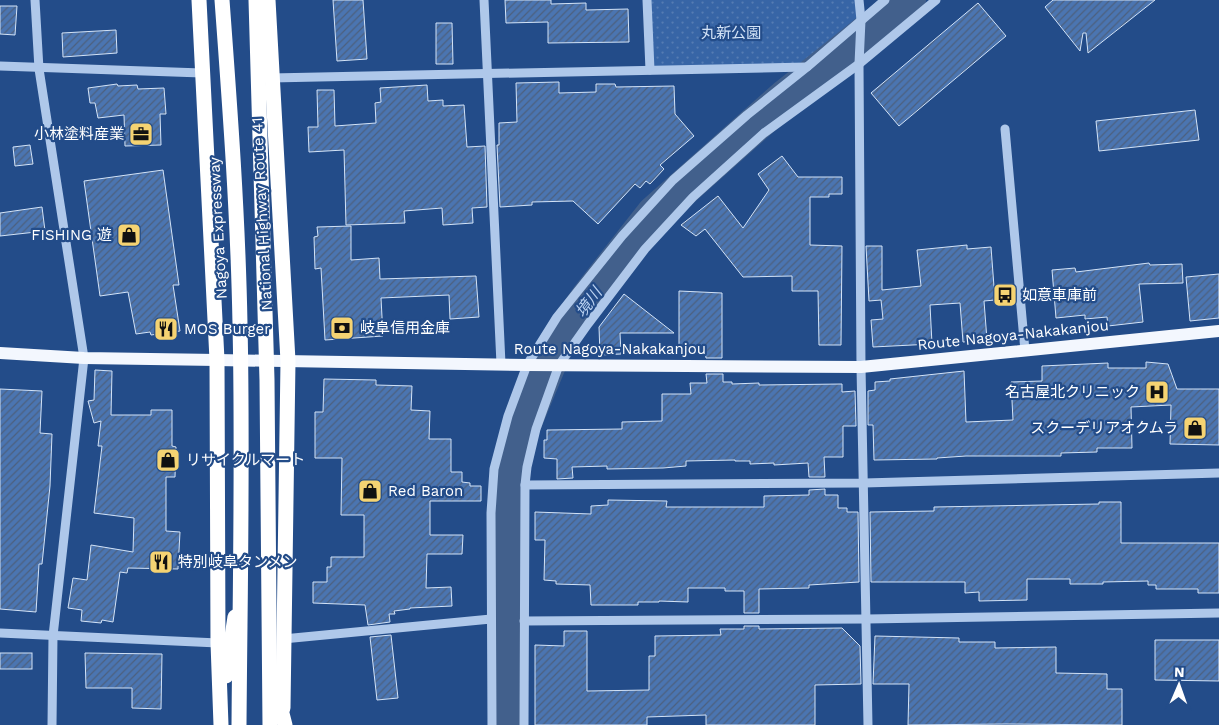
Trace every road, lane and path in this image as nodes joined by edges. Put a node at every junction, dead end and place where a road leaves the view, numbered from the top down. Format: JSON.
{"nodes":[{"id":1,"x":35,"y":0,"type":"edge"},
{"id":2,"x":199,"y":0,"type":"edge"},
{"id":3,"x":222,"y":0,"type":"edge"},
{"id":4,"x":256,"y":0,"type":"edge"},
{"id":5,"x":268,"y":0,"type":"edge"},
{"id":6,"x":484,"y":0,"type":"edge"},
{"id":7,"x":647,"y":0,"type":"edge"},
{"id":8,"x":859,"y":0,"type":"edge"},
{"id":9,"x":885,"y":0,"type":"edge"},
{"id":10,"x":936,"y":0,"type":"edge"},
{"id":11,"x":861,"y":21,"type":"junction"},
{"id":12,"x":859,"y":63,"type":"junction"},
{"id":13,"x":0,"y":66,"type":"edge"},
{"id":14,"x":807,"y":67,"type":"junction"},
{"id":15,"x":39,"y":68,"type":"junction"},
{"id":16,"x":650,"y":70,"type":"junction"},
{"id":17,"x":202,"y":73,"type":"junction"},
{"id":18,"x":488,"y":74,"type":"junction"},
{"id":19,"x":272,"y":78,"type":"junction"},
{"id":20,"x":1005,"y":129,"type":"dead end"},
{"id":21,"x":1219,"y":331,"type":"edge"},
{"id":22,"x":1026,"y":351,"type":"junction"},
{"id":23,"x":0,"y":353,"type":"edge"},
{"id":24,"x":84,"y":358,"type":"junction"},
{"id":25,"x":217,"y":360,"type":"junction"},
{"id":26,"x":288,"y":361,"type":"junction"},
{"id":27,"x":501,"y":364,"type":"junction"},
{"id":28,"x":531,"y":365,"type":"junction"},
{"id":29,"x":556,"y":365,"type":"junction"},
{"id":30,"x":861,"y":367,"type":"junction"},
{"id":31,"x":1219,"y":473,"type":"edge"},
{"id":32,"x":864,"y":483,"type":"junction"},
{"id":33,"x":525,"y":486,"type":"junction"},
{"id":34,"x":240,"y":581,"type":"junction"},
{"id":35,"x":1219,"y":613,"type":"edge"},
{"id":36,"x":490,"y":619,"type":"junction"},
{"id":37,"x":867,"y":619,"type":"junction"},
{"id":38,"x":524,"y":621,"type":"junction"},
{"id":39,"x":0,"y":633,"type":"edge"},
{"id":40,"x":53,"y":636,"type":"junction"},
{"id":41,"x":283,"y":639,"type":"junction"},
{"id":42,"x":218,"y":643,"type":"junction"},
{"id":43,"x":270,"y":669,"type":"junction"},
{"id":44,"x":52,"y":725,"type":"edge"},
{"id":45,"x":222,"y":725,"type":"edge"},
{"id":46,"x":239,"y":725,"type":"edge"},
{"id":47,"x":270,"y":725,"type":"edge"},
{"id":48,"x":284,"y":725,"type":"edge"},
{"id":49,"x":492,"y":725,"type":"edge"},
{"id":50,"x":524,"y":725,"type":"edge"},
{"id":51,"x":868,"y":725,"type":"edge"}],
"edges":[{"from":1,"to":15,"type":"street"},
{"from":2,"to":17,"type":"highway"},
{"from":3,"to":34,"type":"highway","name":"Nagoya Expressway","bridge":true},
{"from":4,"to":43,"type":"highway","bridge":true},
{"from":5,"to":19,"type":"highway","name":"National Highway Route 41"},
{"from":6,"to":18,"type":"street"},
{"from":7,"to":16,"type":"street"},
{"from":8,"to":11,"type":"street"},
{"from":9,"to":11,"type":"street"},
{"from":10,"to":12,"type":"street"},
{"from":11,"to":12,"type":"street"},
{"from":11,"to":14,"type":"street"},
{"from":12,"to":29,"type":"street"},
{"from":12,"to":30,"type":"street"},
{"from":13,"to":15,"type":"street"},
{"from":14,"to":16,"type":"street"},
{"from":14,"to":28,"type":"street"},
{"from":15,"to":17,"type":"street"},
{"from":15,"to":24,"type":"street"},
{"from":16,"to":18,"type":"street"},
{"from":17,"to":25,"type":"highway"},
{"from":18,"to":19,"type":"street"},
{"from":18,"to":27,"type":"street"},
{"from":19,"to":26,"type":"highway","name":"National Highway Route 41"},
{"from":20,"to":22,"type":"street"},
{"from":21,"to":22,"type":"main road","name":"Route Nagoya-Nakakanjou"},
{"from":22,"to":30,"type":"main road","name":"Route Nagoya-Nakakanjou"},
{"from":23,"to":24,"type":"main road","name":"Route Nagoya-Nakakanjou"},
{"from":24,"to":25,"type":"main road","name":"Route Nagoya-Nakakanjou"},
{"from":24,"to":40,"type":"street"},
{"from":25,"to":26,"type":"main road","name":"Route Nagoya-Nakakanjou"},
{"from":25,"to":42,"type":"highway"},
{"from":26,"to":27,"type":"main road","name":"Route Nagoya-Nakakanjou"},
{"from":26,"to":41,"type":"highway","name":"National Highway Route 41"},
{"from":27,"to":28,"type":"main road","name":"Route Nagoya-Nakakanjou"},
{"from":28,"to":29,"type":"main road","name":"Route Nagoya-Nakakanjou"},
{"from":28,"to":36,"type":"street"},
{"from":29,"to":30,"type":"main road","name":"Route Nagoya-Nakakanjou"},
{"from":29,"to":33,"type":"street"},
{"from":30,"to":32,"type":"street"},
{"from":31,"to":32,"type":"street"},
{"from":32,"to":33,"type":"street"},
{"from":32,"to":37,"type":"street"},
{"from":33,"to":38,"type":"street"},
{"from":34,"to":45,"type":"highway","bridge":true},
{"from":34,"to":46,"type":"highway","name":"Nagoya Expressway","bridge":true},
{"from":35,"to":37,"type":"street"},
{"from":36,"to":41,"type":"street"},
{"from":36,"to":49,"type":"street"},
{"from":37,"to":38,"type":"street"},
{"from":37,"to":51,"type":"street"},
{"from":38,"to":50,"type":"street"},
{"from":39,"to":40,"type":"street"},
{"from":40,"to":42,"type":"street"},
{"from":40,"to":44,"type":"street"},
{"from":41,"to":48,"type":"highway","name":"National Highway Route 41"},
{"from":42,"to":45,"type":"highway"},
{"from":43,"to":47,"type":"highway","bridge":true},
{"from":43,"to":48,"type":"highway","bridge":true}]}
